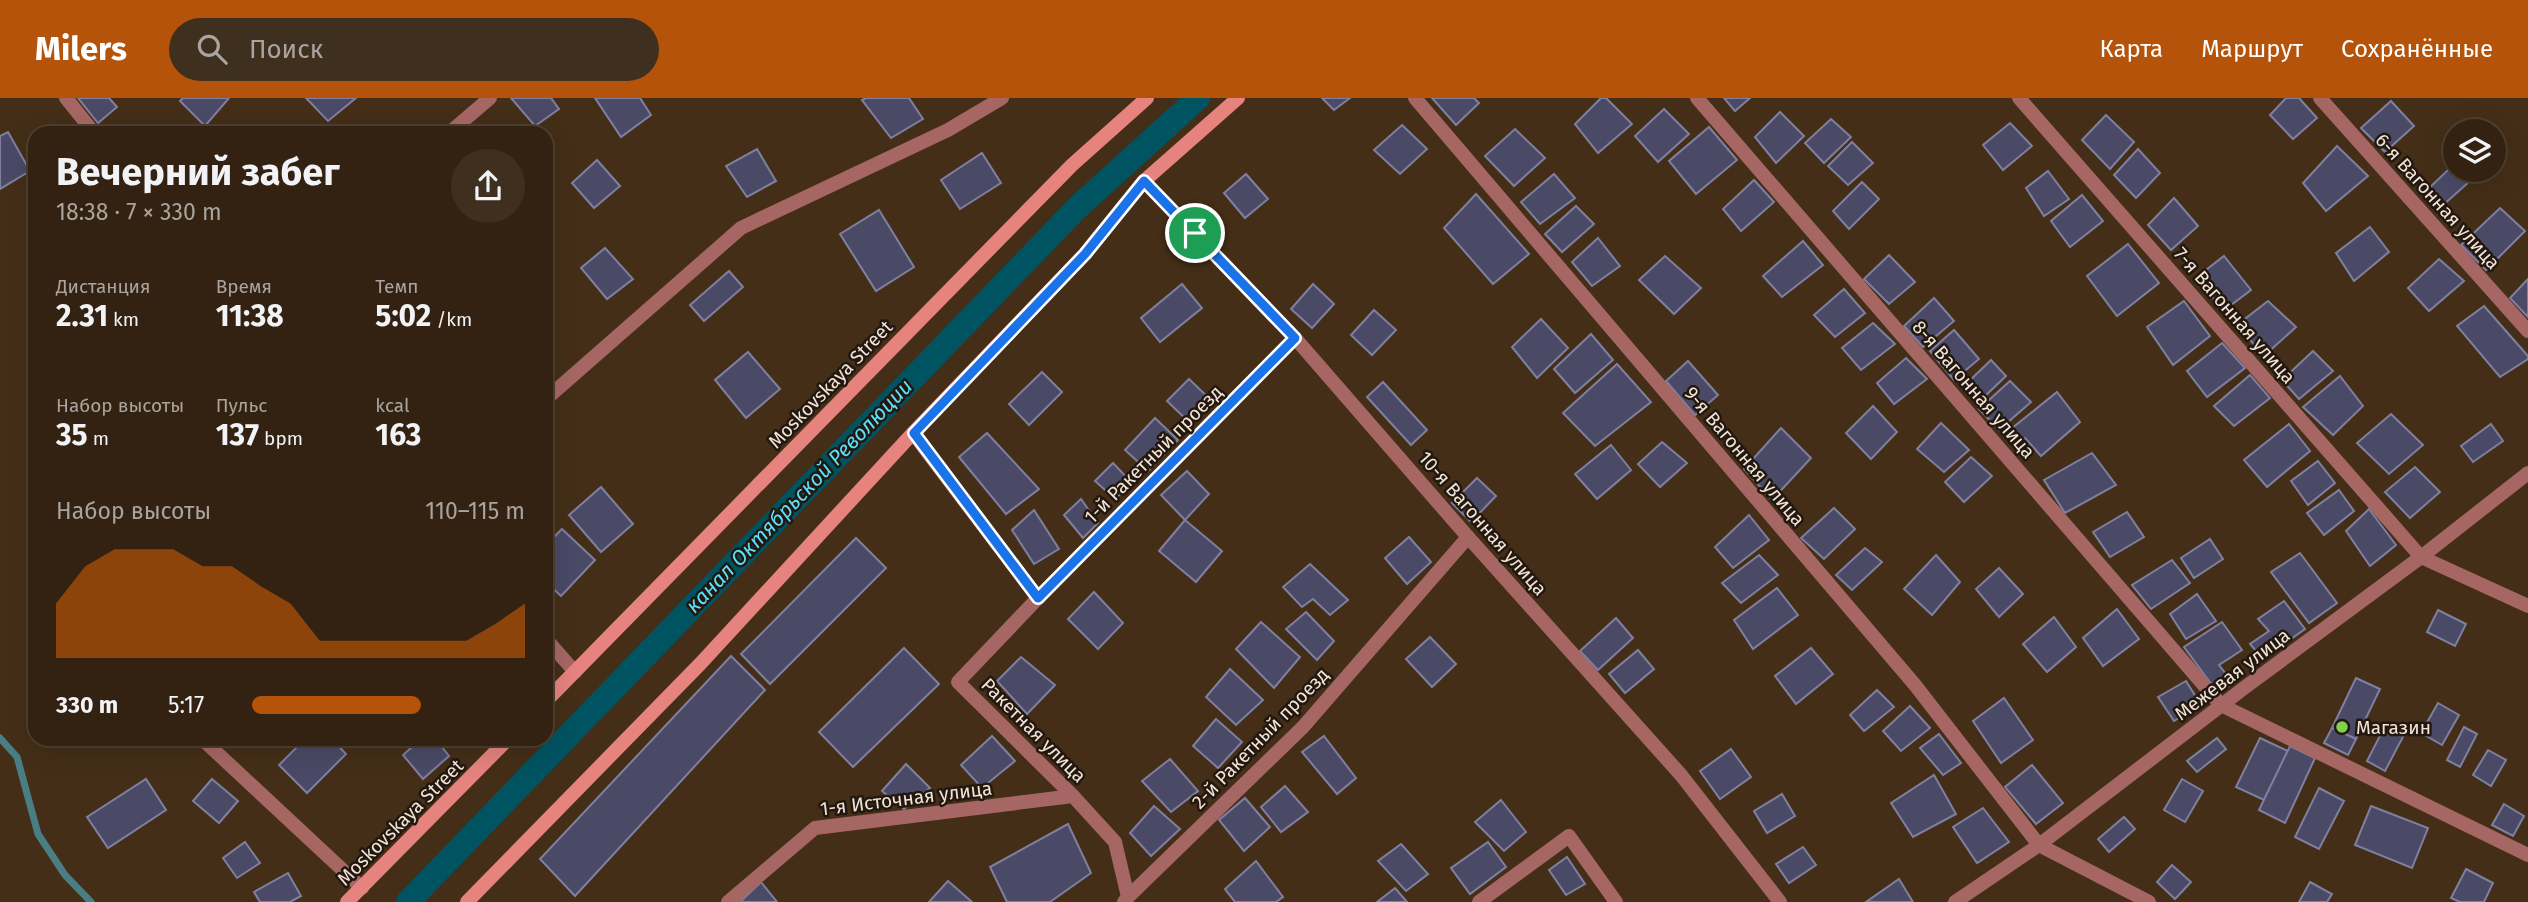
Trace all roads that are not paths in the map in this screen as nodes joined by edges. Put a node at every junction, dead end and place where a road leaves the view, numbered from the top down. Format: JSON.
{"nodes":[{"id":1,"x":65,"y":98,"type":"edge"},
{"id":2,"x":490,"y":98,"type":"edge"},
{"id":3,"x":1002,"y":98,"type":"edge"},
{"id":4,"x":1147,"y":98,"type":"edge"},
{"id":5,"x":1238,"y":98,"type":"edge"},
{"id":6,"x":1415,"y":98,"type":"edge"},
{"id":7,"x":1697,"y":98,"type":"edge"},
{"id":8,"x":2019,"y":98,"type":"edge"},
{"id":9,"x":2320,"y":98,"type":"edge"},
{"id":10,"x":88,"y":126,"type":"edge"},
{"id":11,"x":457,"y":126,"type":"edge"},
{"id":12,"x":1144,"y":181,"type":"junction"},
{"id":13,"x":2528,"y":331,"type":"edge"},
{"id":14,"x":1295,"y":338,"type":"junction"},
{"id":15,"x":553,"y":393,"type":"edge"},
{"id":16,"x":914,"y":433,"type":"junction"},
{"id":17,"x":2528,"y":473,"type":"edge"},
{"id":18,"x":1468,"y":537,"type":"junction"},
{"id":19,"x":2421,"y":557,"type":"junction"},
{"id":20,"x":1038,"y":598,"type":"junction"},
{"id":21,"x":2528,"y":606,"type":"edge"},
{"id":22,"x":553,"y":647,"type":"edge"},
{"id":23,"x":575,"y":672,"type":"junction"},
{"id":24,"x":553,"y":694,"type":"edge"},
{"id":25,"x":2221,"y":705,"type":"junction"},
{"id":26,"x":210,"y":746,"type":"edge"},
{"id":27,"x":501,"y":746,"type":"edge"},
{"id":28,"x":1073,"y":796,"type":"junction"},
{"id":29,"x":2039,"y":845,"type":"junction"},
{"id":30,"x":2528,"y":855,"type":"edge"},
{"id":31,"x":362,"y":888,"type":"junction"},
{"id":32,"x":1126,"y":899,"type":"edge"},
{"id":33,"x":469,"y":901,"type":"edge"},
{"id":34,"x":347,"y":902,"type":"edge"},
{"id":35,"x":728,"y":902,"type":"edge"},
{"id":36,"x":1479,"y":902,"type":"edge"},
{"id":37,"x":1616,"y":902,"type":"edge"},
{"id":38,"x":1780,"y":902,"type":"edge"},
{"id":39,"x":1955,"y":902,"type":"edge"},
{"id":40,"x":2149,"y":902,"type":"edge"}],
"edges":[{"from":1,"to":10,"type":"street"},
{"from":2,"to":11,"type":"street"},
{"from":3,"to":15,"type":"street"},
{"from":4,"to":23,"type":"main road","name":"Moskovskaya Street"},
{"from":5,"to":12,"type":"main road"},
{"from":6,"to":29,"type":"street","name":"9-я Вагонная улица"},
{"from":7,"to":25,"type":"street","name":"8-я Вагонная улица"},
{"from":8,"to":19,"type":"street","name":"7-я Вагонная улица"},
{"from":9,"to":13,"type":"street","name":"6-я Вагонная улица"},
{"from":12,"to":14,"type":"street","name":"10-я Вагонная улица"},
{"from":12,"to":16,"type":"main road"},
{"from":14,"to":18,"type":"street","name":"10-я Вагонная улица"},
{"from":14,"to":20,"type":"street","name":"1-й Ракетный проезд"},
{"from":16,"to":20,"type":"street"},
{"from":16,"to":33,"type":"main road"},
{"from":17,"to":19,"type":"street","name":"Межевая улица"},
{"from":18,"to":32,"type":"street","name":"2-й Ракетный проезд"},
{"from":18,"to":38,"type":"street","name":"10-я Вагонная улица"},
{"from":19,"to":21,"type":"street"},
{"from":19,"to":25,"type":"street","name":"Межевая улица"},
{"from":20,"to":28,"type":"street","name":"Ракетная улица"},
{"from":22,"to":23,"type":"street"},
{"from":23,"to":24,"type":"main road","name":"Moskovskaya Street"},
{"from":25,"to":29,"type":"street","name":"Межевая улица"},
{"from":25,"to":30,"type":"street"},
{"from":26,"to":31,"type":"street"},
{"from":27,"to":31,"type":"main road","name":"Moskovskaya Street"},
{"from":28,"to":32,"type":"street","name":"Ракетная улица"},
{"from":28,"to":35,"type":"street","name":"1-я Источная улица"},
{"from":29,"to":39,"type":"street","name":"Межевая улица"},
{"from":29,"to":40,"type":"street"},
{"from":31,"to":34,"type":"main road","name":"Moskovskaya Street"},
{"from":36,"to":37,"type":"street"}]}
